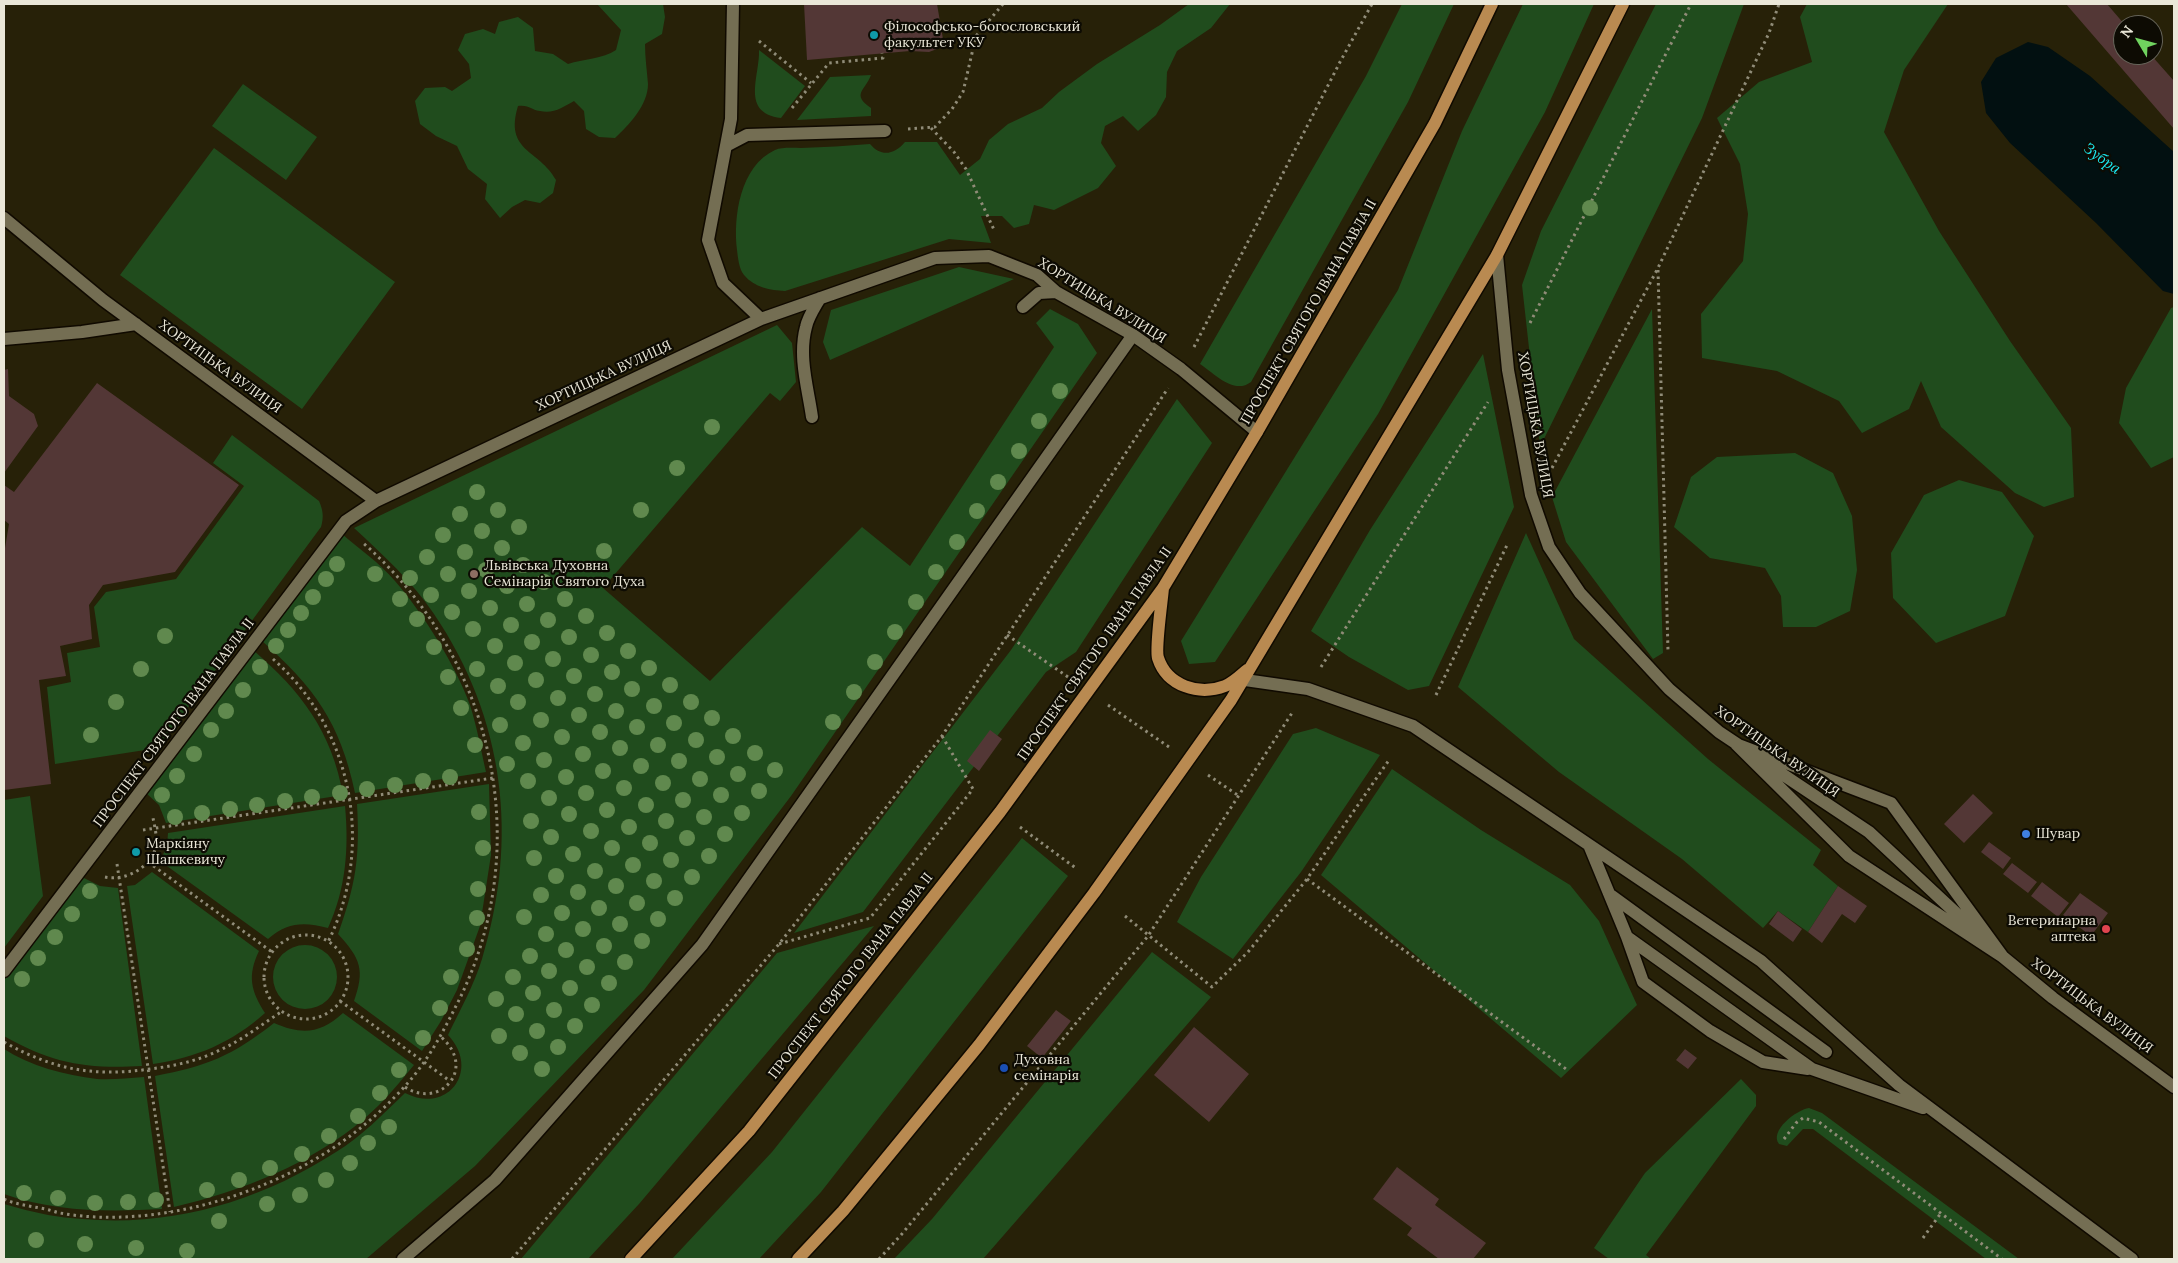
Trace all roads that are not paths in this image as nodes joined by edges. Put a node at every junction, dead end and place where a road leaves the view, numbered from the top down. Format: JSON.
{"nodes":[{"id":1,"x":732,"y":4,"type":"edge"},
{"id":2,"x":1492,"y":4,"type":"edge"},
{"id":3,"x":1623,"y":4,"type":"edge"},
{"id":4,"x":885,"y":130,"type":"road end"},
{"id":5,"x":726,"y":146,"type":"junction"},
{"id":6,"x":4,"y":218,"type":"edge"},
{"id":7,"x":1497,"y":255,"type":"junction"},
{"id":8,"x":1056,"y":292,"type":"junction"},
{"id":9,"x":820,"y":298,"type":"junction"},
{"id":10,"x":1023,"y":307,"type":"dead end"},
{"id":11,"x":760,"y":319,"type":"junction"},
{"id":12,"x":136,"y":324,"type":"junction"},
{"id":13,"x":1133,"y":335,"type":"junction"},
{"id":14,"x":4,"y":339,"type":"edge"},
{"id":15,"x":812,"y":417,"type":"dead end"},
{"id":16,"x":1257,"y":432,"type":"junction"},
{"id":17,"x":376,"y":501,"type":"junction"},
{"id":18,"x":1163,"y":588,"type":"junction"},
{"id":19,"x":1251,"y":667,"type":"junction"},
{"id":20,"x":1245,"y":680,"type":"junction"},
{"id":21,"x":1736,"y":744,"type":"junction"},
{"id":22,"x":1589,"y":845,"type":"junction"},
{"id":23,"x":1612,"y":896,"type":"junction"},
{"id":24,"x":1627,"y":936,"type":"junction"},
{"id":25,"x":2003,"y":958,"type":"junction"},
{"id":26,"x":4,"y":971,"type":"edge"},
{"id":27,"x":1826,"y":1052,"type":"dead end"},
{"id":28,"x":1812,"y":1070,"type":"junction"},
{"id":29,"x":2174,"y":1087,"type":"edge"},
{"id":30,"x":1934,"y":1112,"type":"junction"},
{"id":31,"x":403,"y":1259,"type":"edge"},
{"id":32,"x":631,"y":1259,"type":"edge"},
{"id":33,"x":798,"y":1259,"type":"edge"},
{"id":34,"x":2132,"y":1259,"type":"edge"}],
"edges":[{"from":1,"to":5,"type":"street"},
{"from":2,"to":16,"type":"main road","name":"ПРОСПЕКТ СВЯТОГО ІВАНА ПАВЛА II"},
{"from":3,"to":7,"type":"main road"},
{"from":4,"to":5,"type":"street"},
{"from":5,"to":11,"type":"street"},
{"from":6,"to":12,"type":"street","name":"ХОРТИЦЬКА ВУЛИЦЯ"},
{"from":7,"to":19,"type":"main road"},
{"from":7,"to":21,"type":"street","name":"ХОРТИЦЬКА ВУЛИЦЯ"},
{"from":8,"to":9,"type":"street","name":"ХОРТИЦЬКА ВУЛИЦЯ"},
{"from":8,"to":10,"type":"street"},
{"from":8,"to":13,"type":"street","name":"ХОРТИЦЬКА ВУЛИЦЯ"},
{"from":9,"to":11,"type":"street","name":"ХОРТИЦЬКА ВУЛИЦЯ"},
{"from":9,"to":15,"type":"street"},
{"from":11,"to":17,"type":"street","name":"ХОРТИЦЬКА ВУЛИЦЯ"},
{"from":12,"to":14,"type":"street"},
{"from":12,"to":17,"type":"street","name":"ХОРТИЦЬКА ВУЛИЦЯ"},
{"from":13,"to":16,"type":"street","name":"ХОРТИЦЬКА ВУЛИЦЯ"},
{"from":13,"to":31,"type":"street"},
{"from":16,"to":18,"type":"main road","name":"ПРОСПЕКТ СВЯТОГО ІВАНА ПАВЛА II"},
{"from":17,"to":26,"type":"street","name":"ПРОСПЕКТ СВЯТОГО ІВАНА ПАВЛА II"},
{"from":18,"to":19,"type":"main road"},
{"from":18,"to":32,"type":"main road","name":"ПРОСПЕКТ СВЯТОГО ІВАНА ПАВЛА II"},
{"from":19,"to":20,"type":"main road"},
{"from":20,"to":22,"type":"street"},
{"from":20,"to":33,"type":"main road"},
{"from":21,"to":25,"type":"street","name":"ХОРТИЦЬКА ВУЛИЦЯ"},
{"from":21,"to":25,"type":"street"},
{"from":21,"to":25,"type":"street"},
{"from":22,"to":23,"type":"street"},
{"from":22,"to":30,"type":"street"},
{"from":23,"to":24,"type":"street"},
{"from":23,"to":27,"type":"street"},
{"from":24,"to":28,"type":"street"},
{"from":24,"to":28,"type":"street"},
{"from":25,"to":29,"type":"street","name":"ХОРТИЦЬКА ВУЛИЦЯ"},
{"from":28,"to":30,"type":"street"},
{"from":30,"to":34,"type":"street"}]}
